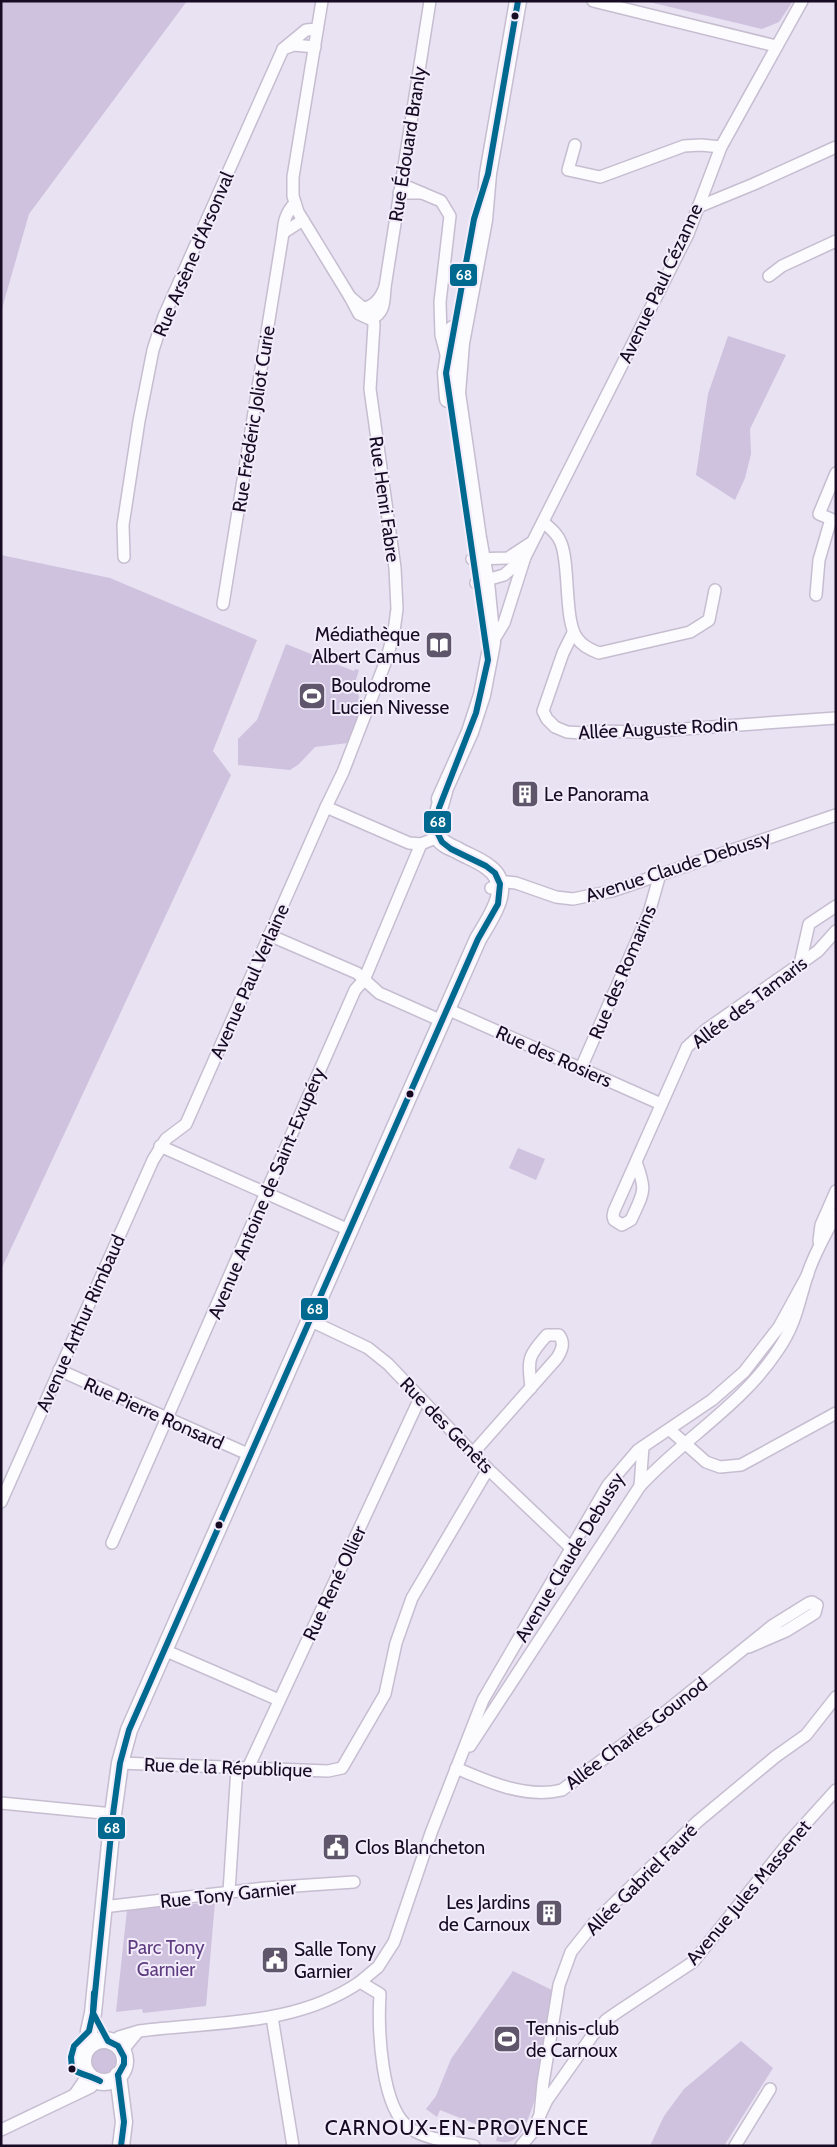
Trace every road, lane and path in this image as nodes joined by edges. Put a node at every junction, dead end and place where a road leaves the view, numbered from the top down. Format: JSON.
{"nodes":[{"id":1,"x":322,"y":1,"type":"edge"},
{"id":2,"x":430,"y":1,"type":"edge"},
{"id":3,"x":518,"y":1,"type":"edge"},
{"id":4,"x":593,"y":1,"type":"edge"},
{"id":5,"x":802,"y":1,"type":"edge"},
{"id":6,"x":317,"y":29,"type":"junction"},
{"id":7,"x":314,"y":46,"type":"junction"},
{"id":8,"x":776,"y":46,"type":"junction"},
{"id":9,"x":283,"y":49,"type":"junction"},
{"id":10,"x":574,"y":145,"type":"dead end"},
{"id":11,"x":721,"y":147,"type":"junction"},
{"id":12,"x":836,"y":147,"type":"edge"},
{"id":13,"x":488,"y":174,"type":"junction"},
{"id":14,"x":400,"y":188,"type":"junction"},
{"id":15,"x":295,"y":203,"type":"junction"},
{"id":16,"x":698,"y":206,"type":"junction"},
{"id":17,"x":303,"y":220,"type":"junction"},
{"id":18,"x":283,"y":233,"type":"junction"},
{"id":19,"x":836,"y":241,"type":"edge"},
{"id":20,"x":769,"y":276,"type":"dead end"},
{"id":21,"x":372,"y":312,"type":"junction"},
{"id":22,"x":447,"y":323,"type":"junction"},
{"id":23,"x":462,"y":343,"type":"junction"},
{"id":24,"x":836,"y":473,"type":"edge"},
{"id":25,"x":833,"y":520,"type":"edge"},
{"id":26,"x":544,"y":522,"type":"junction"},
{"id":27,"x":535,"y":540,"type":"junction"},
{"id":28,"x":124,"y":557,"type":"dead end"},
{"id":29,"x":525,"y":557,"type":"junction"},
{"id":30,"x":477,"y":558,"type":"junction"},
{"id":31,"x":481,"y":582,"type":"junction"},
{"id":32,"x":715,"y":590,"type":"dead end"},
{"id":33,"x":816,"y":596,"type":"dead end"},
{"id":34,"x":223,"y":604,"type":"dead end"},
{"id":35,"x":573,"y":633,"type":"junction"},
{"id":36,"x":492,"y":643,"type":"junction"},
{"id":37,"x":488,"y":660,"type":"junction"},
{"id":38,"x":379,"y":677,"type":"joint"},
{"id":39,"x":836,"y":718,"type":"edge"},
{"id":40,"x":326,"y":807,"type":"junction"},
{"id":41,"x":836,"y":815,"type":"edge"},
{"id":42,"x":430,"y":840,"type":"junction"},
{"id":43,"x":660,"y":874,"type":"junction"},
{"id":44,"x":495,"y":887,"type":"junction"},
{"id":45,"x":836,"y":906,"type":"edge"},
{"id":46,"x":836,"y":931,"type":"edge"},
{"id":47,"x":269,"y":935,"type":"junction"},
{"id":48,"x":800,"y":964,"type":"junction"},
{"id":49,"x":375,"y":975,"type":"dead end"},
{"id":50,"x":364,"y":980,"type":"junction"},
{"id":51,"x":444,"y":1015,"type":"junction"},
{"id":52,"x":581,"y":1068,"type":"junction"},
{"id":53,"x":661,"y":1104,"type":"junction"},
{"id":54,"x":186,"y":1124,"type":"junction"},
{"id":55,"x":160,"y":1146,"type":"junction"},
{"id":56,"x":174,"y":1151,"type":"junction"},
{"id":57,"x":636,"y":1162,"type":"junction"},
{"id":58,"x":836,"y":1191,"type":"edge"},
{"id":59,"x":265,"y":1193,"type":"junction"},
{"id":60,"x":836,"y":1214,"type":"edge"},
{"id":61,"x":349,"y":1230,"type":"junction"},
{"id":62,"x":819,"y":1245,"type":"junction"},
{"id":63,"x":808,"y":1274,"type":"junction"},
{"id":64,"x":310,"y":1320,"type":"junction"},
{"id":65,"x":59,"y":1370,"type":"junction"},
{"id":66,"x":530,"y":1388,"type":"dead end"},
{"id":67,"x":420,"y":1398,"type":"junction"},
{"id":68,"x":836,"y":1413,"type":"edge"},
{"id":69,"x":167,"y":1418,"type":"junction"},
{"id":70,"x":670,"y":1430,"type":"junction"},
{"id":71,"x":685,"y":1444,"type":"junction"},
{"id":72,"x":644,"y":1447,"type":"junction"},
{"id":73,"x":473,"y":1453,"type":"junction"},
{"id":74,"x":250,"y":1455,"type":"junction"},
{"id":75,"x":488,"y":1469,"type":"junction"},
{"id":76,"x":640,"y":1486,"type":"junction"},
{"id":77,"x":1,"y":1502,"type":"edge"},
{"id":78,"x":112,"y":1542,"type":"dead end"},
{"id":79,"x":572,"y":1548,"type":"junction"},
{"id":80,"x":749,"y":1646,"type":"junction"},
{"id":81,"x":164,"y":1650,"type":"junction"},
{"id":82,"x":836,"y":1697,"type":"edge"},
{"id":83,"x":279,"y":1700,"type":"junction"},
{"id":84,"x":483,"y":1700,"type":"junction"},
{"id":85,"x":497,"y":1703,"type":"junction"},
{"id":86,"x":120,"y":1763,"type":"junction"},
{"id":87,"x":242,"y":1768,"type":"junction"},
{"id":88,"x":456,"y":1768,"type":"junction"},
{"id":89,"x":836,"y":1790,"type":"edge"},
{"id":90,"x":1,"y":1803,"type":"edge"},
{"id":91,"x":113,"y":1814,"type":"junction"},
{"id":92,"x":354,"y":1882,"type":"dead end"},
{"id":93,"x":229,"y":1892,"type":"junction"},
{"id":94,"x":103,"y":1907,"type":"junction"},
{"id":95,"x":360,"y":1982,"type":"junction"},
{"id":96,"x":93,"y":2013,"type":"junction"},
{"id":97,"x":272,"y":2017,"type":"junction"},
{"id":98,"x":114,"y":2045,"type":"junction"},
{"id":99,"x":89,"y":2046,"type":"junction"},
{"id":100,"x":118,"y":2075,"type":"junction"},
{"id":101,"x":95,"y":2079,"type":"junction"},
{"id":102,"x":770,"y":2089,"type":"dead end"},
{"id":103,"x":122,"y":2108,"type":"junction"},
{"id":104,"x":540,"y":2115,"type":"junction"},
{"id":105,"x":1,"y":2130,"type":"edge"},
{"id":106,"x":121,"y":2146,"type":"edge"},
{"id":107,"x":293,"y":2146,"type":"edge"},
{"id":108,"x":474,"y":2146,"type":"edge"},
{"id":109,"x":521,"y":2146,"type":"edge"},
{"id":110,"x":735,"y":2146,"type":"edge"}],
"edges":[{"from":1,"to":6,"type":"street"},
{"from":2,"to":14,"type":"street","name":"Rue Édouard Branly"},
{"from":3,"to":13,"type":"main road"},
{"from":4,"to":8,"type":"street"},
{"from":5,"to":8,"type":"street","name":"Avenue Paul Cézanne"},
{"from":6,"to":7,"type":"street"},
{"from":6,"to":9,"type":"street","name":"Rue Arsène d'Arsonval"},
{"from":7,"to":9,"type":"street"},
{"from":7,"to":15,"type":"street"},
{"from":8,"to":11,"type":"street","name":"Avenue Paul Cézanne"},
{"from":9,"to":28,"type":"street","name":"Rue Arsène d'Arsonval"},
{"from":10,"to":11,"type":"street"},
{"from":11,"to":16,"type":"street","name":"Avenue Paul Cézanne"},
{"from":12,"to":16,"type":"street"},
{"from":13,"to":22,"type":"main road"},
{"from":13,"to":23,"type":"main road"},
{"from":14,"to":21,"type":"street","name":"Rue Édouard Branly"},
{"from":14,"to":22,"type":"street"},
{"from":15,"to":17,"type":"street"},
{"from":15,"to":18,"type":"street","name":"Rue Frédéric Joliot Curie"},
{"from":16,"to":26,"type":"street","name":"Avenue Paul Cézanne"},
{"from":17,"to":18,"type":"street"},
{"from":17,"to":21,"type":"street"},
{"from":18,"to":34,"type":"street","name":"Rue Frédéric Joliot Curie"},
{"from":19,"to":20,"type":"street"},
{"from":21,"to":38,"type":"street","name":"Rue Henri Fabre"},
{"from":22,"to":23,"type":"street"},
{"from":22,"to":30,"type":"main road"},
{"from":23,"to":30,"type":"main road"},
{"from":24,"to":25,"type":"street"},
{"from":25,"to":33,"type":"street"},
{"from":26,"to":27,"type":"street","name":"Avenue Paul Cézanne"},
{"from":26,"to":35,"type":"street"},
{"from":27,"to":29,"type":"street","name":"Avenue Paul Cézanne"},
{"from":27,"to":30,"type":"street","name":"Avenue Paul Cézanne"},
{"from":29,"to":31,"type":"street","name":"Avenue Paul Cézanne"},
{"from":29,"to":36,"type":"street","name":"Avenue Paul Cézanne"},
{"from":30,"to":31,"type":"main road"},
{"from":31,"to":36,"type":"main road"},
{"from":31,"to":37,"type":"main road"},
{"from":32,"to":35,"type":"street"},
{"from":35,"to":39,"type":"street","name":"Allée Auguste Rodin"},
{"from":36,"to":37,"type":"main road"},
{"from":37,"to":42,"type":"main road"},
{"from":38,"to":40,"type":"street","name":"Avenue Paul Verlaine"},
{"from":40,"to":42,"type":"street"},
{"from":40,"to":47,"type":"street","name":"Avenue Paul Verlaine"},
{"from":41,"to":43,"type":"street","name":"Avenue Claude Debussy"},
{"from":42,"to":44,"type":"main road"},
{"from":42,"to":50,"type":"street","name":"Avenue Antoine de Saint-Exupéry"},
{"from":43,"to":44,"type":"street","name":"Avenue Claude Debussy"},
{"from":43,"to":52,"type":"street","name":"Rue des Romarins"},
{"from":44,"to":51,"type":"main road"},
{"from":45,"to":48,"type":"street"},
{"from":46,"to":48,"type":"street","name":"Allée des Tamaris"},
{"from":47,"to":50,"type":"street","name":"Rue des Rosiers"},
{"from":47,"to":54,"type":"street","name":"Avenue Paul Verlaine"},
{"from":48,"to":53,"type":"street","name":"Allée des Tamaris"},
{"from":49,"to":50,"type":"street"},
{"from":50,"to":51,"type":"street","name":"Rue des Rosiers"},
{"from":50,"to":59,"type":"street","name":"Avenue Antoine de Saint-Exupéry"},
{"from":51,"to":52,"type":"street","name":"Rue des Rosiers"},
{"from":51,"to":61,"type":"main road"},
{"from":52,"to":53,"type":"street","name":"Rue des Rosiers"},
{"from":53,"to":57,"type":"street","name":"Allée des Tamaris"},
{"from":54,"to":55,"type":"street","name":"Avenue Paul Verlaine"},
{"from":54,"to":56,"type":"street"},
{"from":55,"to":56,"type":"street"},
{"from":55,"to":65,"type":"street","name":"Avenue Arthur Rimbaud"},
{"from":56,"to":59,"type":"street"},
{"from":57,"to":57,"type":"street","name":"Allée des Tamaris"},
{"from":58,"to":62,"type":"street","name":"Avenue Claude Debussy"},
{"from":59,"to":61,"type":"street"},
{"from":59,"to":69,"type":"street","name":"Avenue Antoine de Saint-Exupéry"},
{"from":60,"to":62,"type":"street","name":"Avenue Claude Debussy"},
{"from":61,"to":64,"type":"main road"},
{"from":62,"to":63,"type":"street","name":"Avenue Claude Debussy"},
{"from":63,"to":70,"type":"street","name":"Avenue Claude Debussy"},
{"from":63,"to":71,"type":"street","name":"Avenue Claude Debussy"},
{"from":64,"to":67,"type":"street","name":"Rue des Genêts"},
{"from":64,"to":74,"type":"main road"},
{"from":65,"to":69,"type":"street","name":"Rue Pierre Ronsard"},
{"from":65,"to":77,"type":"street","name":"Avenue Arthur Rimbaud"},
{"from":66,"to":73,"type":"street"},
{"from":67,"to":73,"type":"street","name":"Rue des Genêts"},
{"from":67,"to":83,"type":"street","name":"Rue René Ollier"},
{"from":68,"to":71,"type":"street"},
{"from":69,"to":74,"type":"street","name":"Rue Pierre Ronsard"},
{"from":69,"to":78,"type":"street","name":"Avenue Antoine de Saint-Exupéry"},
{"from":70,"to":71,"type":"street"},
{"from":70,"to":72,"type":"street","name":"Avenue Claude Debussy"},
{"from":71,"to":76,"type":"street","name":"Avenue Claude Debussy"},
{"from":72,"to":76,"type":"street"},
{"from":72,"to":79,"type":"street","name":"Avenue Claude Debussy"},
{"from":73,"to":75,"type":"street","name":"Rue des Genêts"},
{"from":74,"to":81,"type":"main road"},
{"from":75,"to":79,"type":"street","name":"Rue des Genêts"},
{"from":75,"to":87,"type":"street","name":"Rue de la République"},
{"from":76,"to":85,"type":"street","name":"Avenue Claude Debussy"},
{"from":79,"to":84,"type":"street","name":"Avenue Claude Debussy"},
{"from":80,"to":80,"type":"street","name":"Allée Charles Gounod"},
{"from":80,"to":88,"type":"street","name":"Allée Charles Gounod"},
{"from":81,"to":83,"type":"street"},
{"from":81,"to":86,"type":"main road"},
{"from":82,"to":104,"type":"street","name":"Allée Gabriel Fauré"},
{"from":83,"to":87,"type":"street","name":"Rue René Ollier"},
{"from":84,"to":85,"type":"street"},
{"from":84,"to":88,"type":"street","name":"Avenue Claude Debussy"},
{"from":85,"to":88,"type":"street","name":"Avenue Claude Debussy"},
{"from":86,"to":87,"type":"street","name":"Rue de la République"},
{"from":86,"to":91,"type":"main road"},
{"from":87,"to":93,"type":"street"},
{"from":88,"to":95,"type":"street","name":"Avenue Claude Debussy"},
{"from":89,"to":104,"type":"street","name":"Avenue Jules Massenet"},
{"from":90,"to":91,"type":"street"},
{"from":91,"to":94,"type":"main road"},
{"from":92,"to":93,"type":"street","name":"Rue Tony Garnier"},
{"from":93,"to":94,"type":"street","name":"Rue Tony Garnier"},
{"from":94,"to":96,"type":"main road"},
{"from":95,"to":97,"type":"street","name":"Avenue Claude Debussy"},
{"from":95,"to":108,"type":"street"},
{"from":96,"to":98,"type":"main road"},
{"from":96,"to":99,"type":"main road"},
{"from":97,"to":98,"type":"street","name":"Avenue Claude Debussy"},
{"from":97,"to":107,"type":"street"},
{"from":98,"to":99,"type":"main road"},
{"from":98,"to":100,"type":"main road"},
{"from":99,"to":101,"type":"main road"},
{"from":100,"to":101,"type":"main road"},
{"from":100,"to":103,"type":"main road"},
{"from":101,"to":103,"type":"main road"},
{"from":101,"to":105,"type":"street"},
{"from":102,"to":110,"type":"street"},
{"from":103,"to":106,"type":"main road"},
{"from":104,"to":109,"type":"street","name":"Avenue Jules Massenet"}]}
